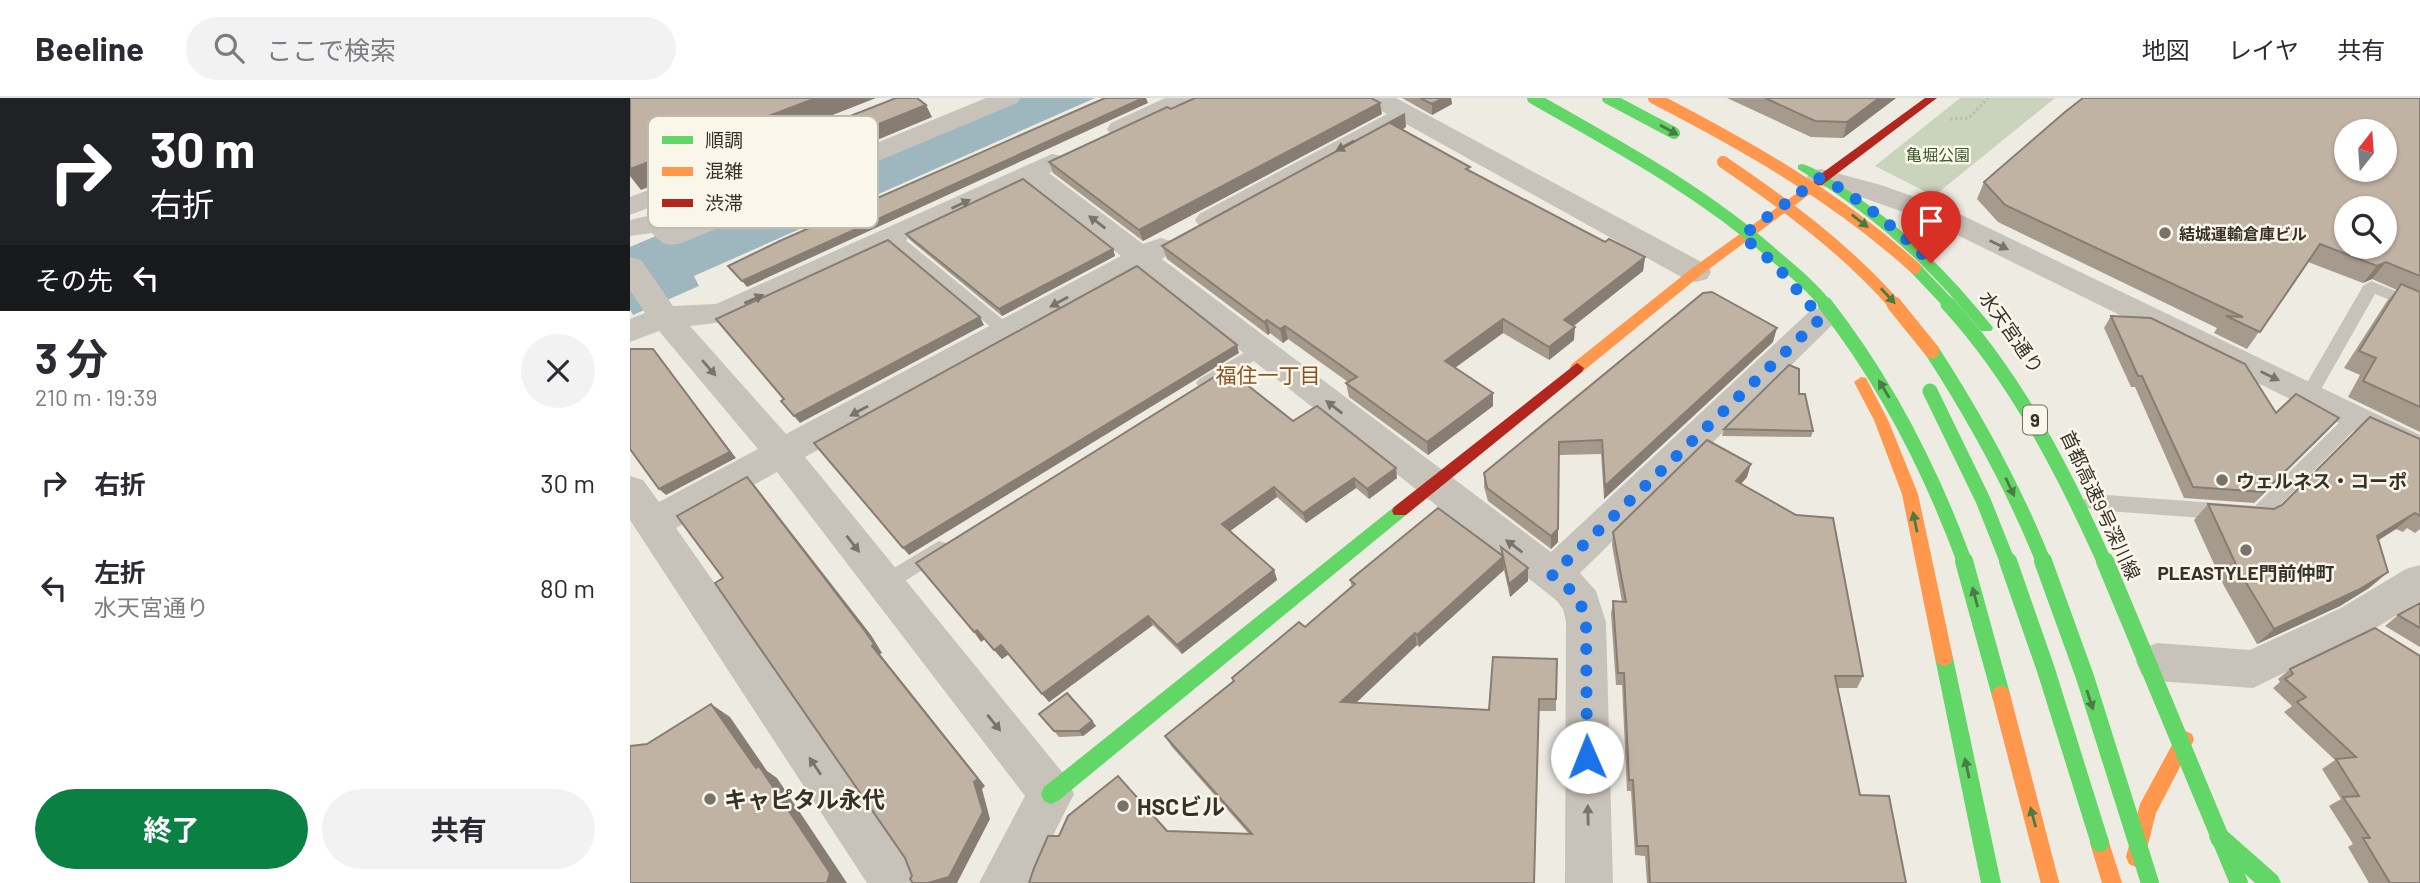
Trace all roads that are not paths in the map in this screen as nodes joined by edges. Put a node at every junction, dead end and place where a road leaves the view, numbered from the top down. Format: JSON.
{"nodes":[{"id":1,"x":1008,"y":98,"type":"edge"},
{"id":2,"x":1185,"y":98,"type":"edge"},
{"id":3,"x":1377,"y":98,"type":"edge"},
{"id":4,"x":1526,"y":98,"type":"edge"},
{"id":5,"x":1533,"y":98,"type":"edge"},
{"id":6,"x":1608,"y":98,"type":"edge"},
{"id":7,"x":1657,"y":98,"type":"edge"},
{"id":8,"x":1932,"y":98,"type":"edge"},
{"id":9,"x":1405,"y":114,"type":"junction"},
{"id":10,"x":1688,"y":141,"type":"dead end"},
{"id":11,"x":878,"y":152,"type":"edge"},
{"id":12,"x":1711,"y":155,"type":"dead end"},
{"id":13,"x":1030,"y":172,"type":"junction"},
{"id":14,"x":1821,"y":177,"type":"junction"},
{"id":15,"x":1756,"y":208,"type":"dead end"},
{"id":16,"x":663,"y":228,"type":"edge"},
{"id":17,"x":694,"y":228,"type":"edge"},
{"id":18,"x":1785,"y":229,"type":"dead end"},
{"id":19,"x":892,"y":236,"type":"junction"},
{"id":20,"x":1742,"y":236,"type":"junction"},
{"id":21,"x":1142,"y":257,"type":"junction"},
{"id":22,"x":630,"y":267,"type":"edge"},
{"id":23,"x":1696,"y":272,"type":"junction"},
{"id":24,"x":2420,"y":307,"type":"edge"},
{"id":25,"x":651,"y":317,"type":"edge"},
{"id":26,"x":1821,"y":318,"type":"junction"},
{"id":27,"x":1006,"y":331,"type":"junction"},
{"id":28,"x":1261,"y":349,"type":"junction"},
{"id":29,"x":1918,"y":373,"type":"dead end"},
{"id":30,"x":1190,"y":393,"type":"edge"},
{"id":31,"x":2309,"y":395,"type":"junction"},
{"id":32,"x":2355,"y":418,"type":"junction"},
{"id":33,"x":2420,"y":450,"type":"edge"},
{"id":34,"x":782,"y":453,"type":"junction"},
{"id":35,"x":1434,"y":486,"type":"junction"},
{"id":36,"x":2093,"y":502,"type":"junction"},
{"id":37,"x":641,"y":507,"type":"edge"},
{"id":38,"x":954,"y":540,"type":"edge"},
{"id":39,"x":1552,"y":575,"type":"junction"},
{"id":40,"x":2420,"y":581,"type":"edge"},
{"id":41,"x":884,"y":584,"type":"junction"},
{"id":42,"x":2157,"y":662,"type":"junction"},
{"id":43,"x":2185,"y":740,"type":"junction"},
{"id":44,"x":1051,"y":794,"type":"junction"},
{"id":45,"x":2215,"y":834,"type":"junction"},
{"id":46,"x":895,"y":883,"type":"edge"},
{"id":47,"x":1003,"y":883,"type":"edge"},
{"id":48,"x":1589,"y":883,"type":"edge"},
{"id":49,"x":1991,"y":883,"type":"edge"},
{"id":50,"x":2050,"y":883,"type":"edge"},
{"id":51,"x":2112,"y":883,"type":"edge"},
{"id":52,"x":2134,"y":883,"type":"edge"},
{"id":53,"x":2150,"y":883,"type":"edge"},
{"id":54,"x":2237,"y":883,"type":"edge"},
{"id":55,"x":2271,"y":883,"type":"edge"}],
"edges":[{"from":1,"to":11,"type":"street"},
{"from":2,"to":13,"type":"street"},
{"from":3,"to":9,"type":"street"},
{"from":4,"to":20,"type":"main road"},
{"from":50,"to":5,"type":"main road","one_way":true,"bridge":true},
{"from":6,"to":10,"type":"main road","one_way":true,"bridge":true},
{"from":7,"to":14,"type":"main road","name":"水天宮通り"},
{"from":7,"to":54,"type":"main road","name":"首都高速9号深川線","number":"9","one_way":true,"bridge":true},
{"from":8,"to":14,"type":"main road"},
{"from":9,"to":21,"type":"street","one_way":true},
{"from":9,"to":23,"type":"street"},
{"from":12,"to":53,"type":"main road","one_way":true,"bridge":true},
{"from":19,"to":13,"type":"street","one_way":true},
{"from":21,"to":13,"type":"street","one_way":true},
{"from":14,"to":20,"type":"main road"},
{"from":14,"to":31,"type":"street","one_way":true},
{"from":14,"to":36,"type":"main road","name":"水天宮通り"},
{"from":15,"to":18,"type":"main road"},
{"from":16,"to":17,"type":"street"},
{"from":25,"to":19,"type":"street","one_way":true},
{"from":19,"to":27,"type":"lane"},
{"from":20,"to":23,"type":"main road"},
{"from":20,"to":26,"type":"main road"},
{"from":21,"to":27,"type":"street","one_way":true},
{"from":21,"to":28,"type":"street"},
{"from":22,"to":25,"type":"street"},
{"from":23,"to":35,"type":"main road"},
{"from":24,"to":31,"type":"lane"},
{"from":25,"to":34,"type":"street","one_way":true},
{"from":26,"to":39,"type":"street"},
{"from":49,"to":26,"type":"main road","one_way":true},
{"from":27,"to":34,"type":"street","one_way":true},
{"from":28,"to":30,"type":"lane"},
{"from":35,"to":28,"type":"street","one_way":true},
{"from":29,"to":51,"type":"main road","bridge":true},
{"from":31,"to":32,"type":"street"},
{"from":32,"to":33,"type":"street"},
{"from":32,"to":36,"type":"lane"},
{"from":34,"to":37,"type":"street"},
{"from":34,"to":41,"type":"street","one_way":true},
{"from":39,"to":35,"type":"street","one_way":true},
{"from":35,"to":44,"type":"main road"},
{"from":36,"to":42,"type":"main road","name":"水天宮通り"},
{"from":46,"to":37,"type":"street","one_way":true},
{"from":38,"to":41,"type":"lane"},
{"from":48,"to":39,"type":"street","one_way":true},
{"from":40,"to":42,"type":"street"},
{"from":41,"to":44,"type":"street","one_way":true},
{"from":42,"to":43,"type":"main road","name":"水天宮通り"},
{"from":43,"to":45,"type":"main road","name":"水天宮通り"},
{"from":43,"to":52,"type":"main road"},
{"from":44,"to":47,"type":"street"},
{"from":45,"to":54,"type":"main road","name":"水天宮通り"},
{"from":45,"to":55,"type":"main road"}]}
